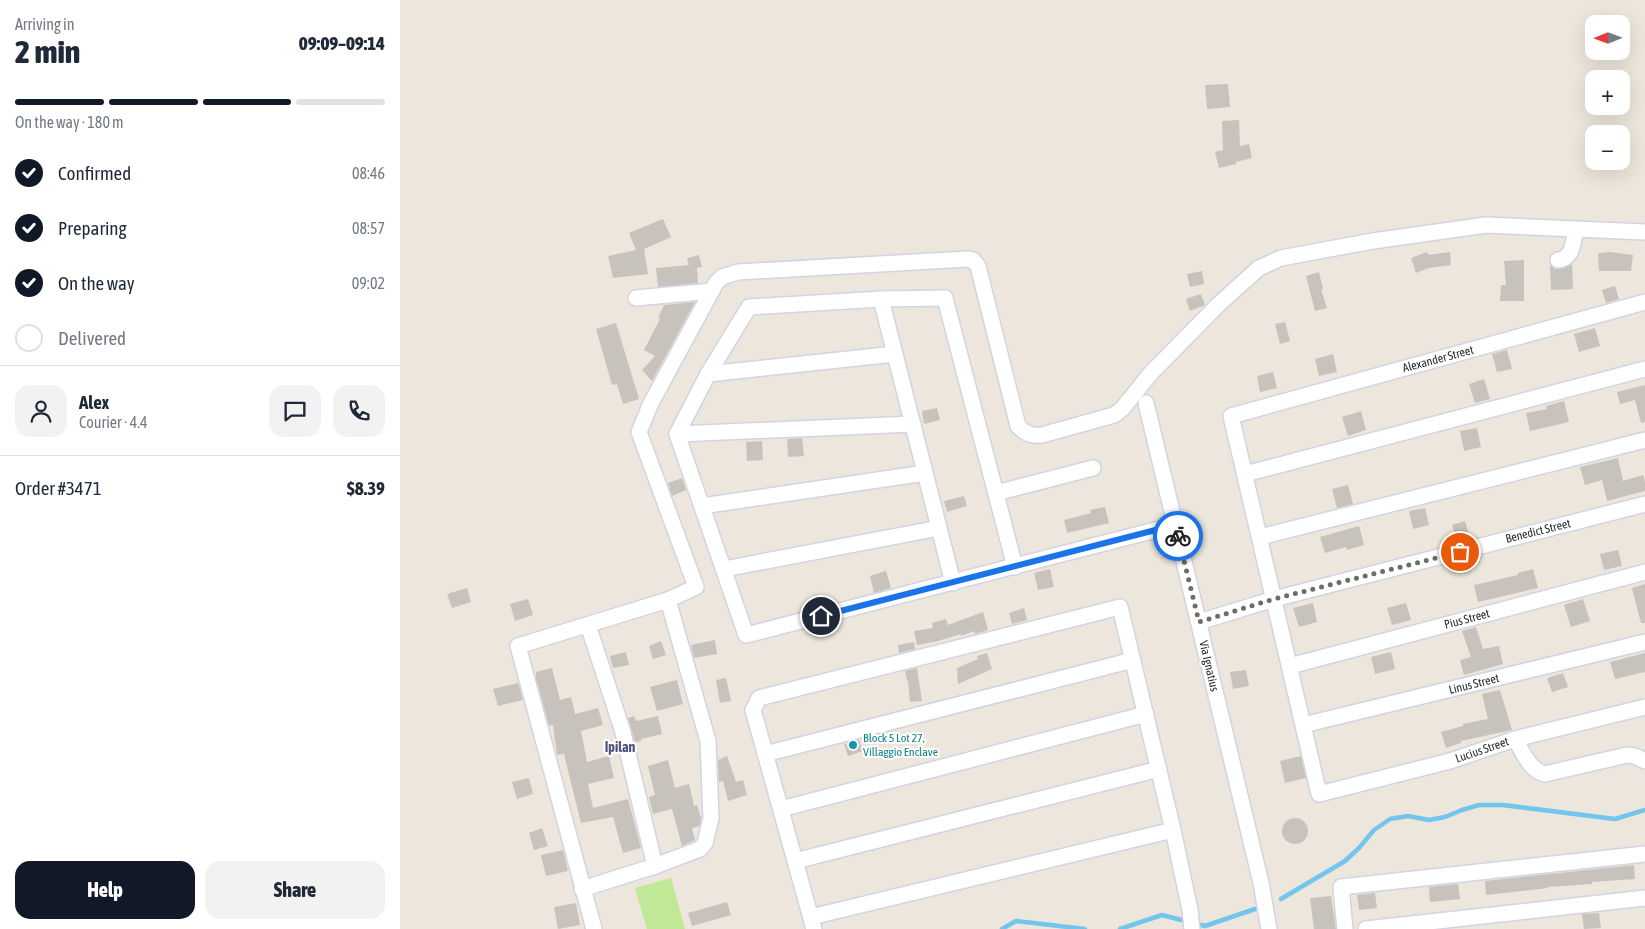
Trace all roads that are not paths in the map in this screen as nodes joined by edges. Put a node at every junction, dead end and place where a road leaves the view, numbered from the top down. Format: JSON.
{"nodes":[{"id":1,"x":1576,"y":229,"type":"junction"},
{"id":2,"x":1645,"y":232,"type":"edge"},
{"id":3,"x":1558,"y":260,"type":"dead end"},
{"id":4,"x":712,"y":292,"type":"junction"},
{"id":5,"x":636,"y":298,"type":"dead end"},
{"id":6,"x":881,"y":299,"type":"junction"},
{"id":7,"x":1645,"y":302,"type":"edge"},
{"id":8,"x":895,"y":354,"type":"junction"},
{"id":9,"x":1645,"y":369,"type":"edge"},
{"id":10,"x":708,"y":374,"type":"junction"},
{"id":11,"x":1146,"y":403,"type":"dead end"},
{"id":12,"x":913,"y":424,"type":"junction"},
{"id":13,"x":677,"y":434,"type":"junction"},
{"id":14,"x":1645,"y":440,"type":"edge"},
{"id":15,"x":1093,"y":468,"type":"dead end"},
{"id":16,"x":925,"y":473,"type":"junction"},
{"id":17,"x":1245,"y":474,"type":"junction"},
{"id":18,"x":996,"y":493,"type":"junction"},
{"id":19,"x":1645,"y":504,"type":"edge"},
{"id":20,"x":702,"y":506,"type":"junction"},
{"id":21,"x":1175,"y":525,"type":"junction"},
{"id":22,"x":939,"y":528,"type":"junction"},
{"id":23,"x":1260,"y":538,"type":"junction"},
{"id":24,"x":1015,"y":567,"type":"junction"},
{"id":25,"x":724,"y":570,"type":"junction"},
{"id":26,"x":1645,"y":572,"type":"edge"},
{"id":27,"x":953,"y":583,"type":"junction"},
{"id":28,"x":1274,"y":599,"type":"junction"},
{"id":29,"x":668,"y":600,"type":"junction"},
{"id":30,"x":1199,"y":622,"type":"junction"},
{"id":31,"x":588,"y":625,"type":"junction"},
{"id":32,"x":1645,"y":642,"type":"edge"},
{"id":33,"x":1133,"y":660,"type":"junction"},
{"id":34,"x":1290,"y":666,"type":"junction"},
{"id":35,"x":1645,"y":707,"type":"edge"},
{"id":36,"x":1146,"y":714,"type":"junction"},
{"id":37,"x":1303,"y":725,"type":"junction"},
{"id":38,"x":1515,"y":739,"type":"junction"},
{"id":39,"x":765,"y":754,"type":"junction"},
{"id":40,"x":1645,"y":761,"type":"edge"},
{"id":41,"x":1159,"y":769,"type":"junction"},
{"id":42,"x":781,"y":809,"type":"junction"},
{"id":43,"x":1173,"y":830,"type":"junction"},
{"id":44,"x":1645,"y":854,"type":"edge"},
{"id":45,"x":795,"y":861,"type":"junction"},
{"id":46,"x":655,"y":866,"type":"junction"},
{"id":47,"x":582,"y":889,"type":"junction"},
{"id":48,"x":1645,"y":898,"type":"edge"},
{"id":49,"x":813,"y":923,"type":"edge"},
{"id":50,"x":1269,"y":924,"type":"edge"},
{"id":51,"x":594,"y":929,"type":"edge"},
{"id":52,"x":1192,"y":929,"type":"edge"},
{"id":53,"x":1345,"y":929,"type":"edge"},
{"id":54,"x":1366,"y":929,"type":"edge"}],
"edges":[{"from":1,"to":2,"type":"street"},
{"from":1,"to":3,"type":"street"},
{"from":1,"to":4,"type":"street"},
{"from":4,"to":5,"type":"street"},
{"from":4,"to":29,"type":"street"},
{"from":6,"to":8,"type":"street"},
{"from":6,"to":10,"type":"street"},
{"from":6,"to":18,"type":"street"},
{"from":7,"to":17,"type":"street","name":"Alexander Street"},
{"from":8,"to":10,"type":"street"},
{"from":8,"to":12,"type":"street"},
{"from":9,"to":17,"type":"street"},
{"from":10,"to":13,"type":"street"},
{"from":11,"to":21,"type":"street","name":"Via Ignatius"},
{"from":12,"to":13,"type":"street"},
{"from":12,"to":16,"type":"street"},
{"from":13,"to":20,"type":"street"},
{"from":14,"to":23,"type":"street"},
{"from":15,"to":18,"type":"street"},
{"from":16,"to":20,"type":"street"},
{"from":16,"to":22,"type":"street"},
{"from":17,"to":23,"type":"street"},
{"from":18,"to":24,"type":"street"},
{"from":19,"to":28,"type":"street","name":"Benedict Street"},
{"from":20,"to":25,"type":"street"},
{"from":21,"to":24,"type":"street"},
{"from":21,"to":30,"type":"street","name":"Via Ignatius"},
{"from":22,"to":25,"type":"street"},
{"from":22,"to":27,"type":"street"},
{"from":23,"to":28,"type":"street"},
{"from":24,"to":27,"type":"street"},
{"from":25,"to":27,"type":"street"},
{"from":26,"to":34,"type":"street","name":"Pius Street"},
{"from":28,"to":30,"type":"street","name":"Benedict Street"},
{"from":28,"to":34,"type":"street"},
{"from":29,"to":31,"type":"street"},
{"from":29,"to":46,"type":"street"},
{"from":30,"to":50,"type":"street","name":"Via Ignatius"},
{"from":31,"to":46,"type":"street"},
{"from":31,"to":47,"type":"street"},
{"from":32,"to":37,"type":"street","name":"Linus Street"},
{"from":33,"to":36,"type":"street"},
{"from":33,"to":39,"type":"street"},
{"from":33,"to":39,"type":"street"},
{"from":34,"to":37,"type":"street"},
{"from":35,"to":38,"type":"street","name":"Lucius Street"},
{"from":36,"to":41,"type":"street"},
{"from":36,"to":42,"type":"street"},
{"from":37,"to":38,"type":"street","name":"Lucius Street"},
{"from":38,"to":40,"type":"street"},
{"from":39,"to":42,"type":"street"},
{"from":41,"to":43,"type":"street"},
{"from":41,"to":45,"type":"street"},
{"from":42,"to":45,"type":"street"},
{"from":43,"to":49,"type":"street"},
{"from":43,"to":52,"type":"street"},
{"from":44,"to":53,"type":"street"},
{"from":45,"to":49,"type":"street"},
{"from":46,"to":47,"type":"street"},
{"from":47,"to":51,"type":"street"},
{"from":48,"to":54,"type":"street"}]}
